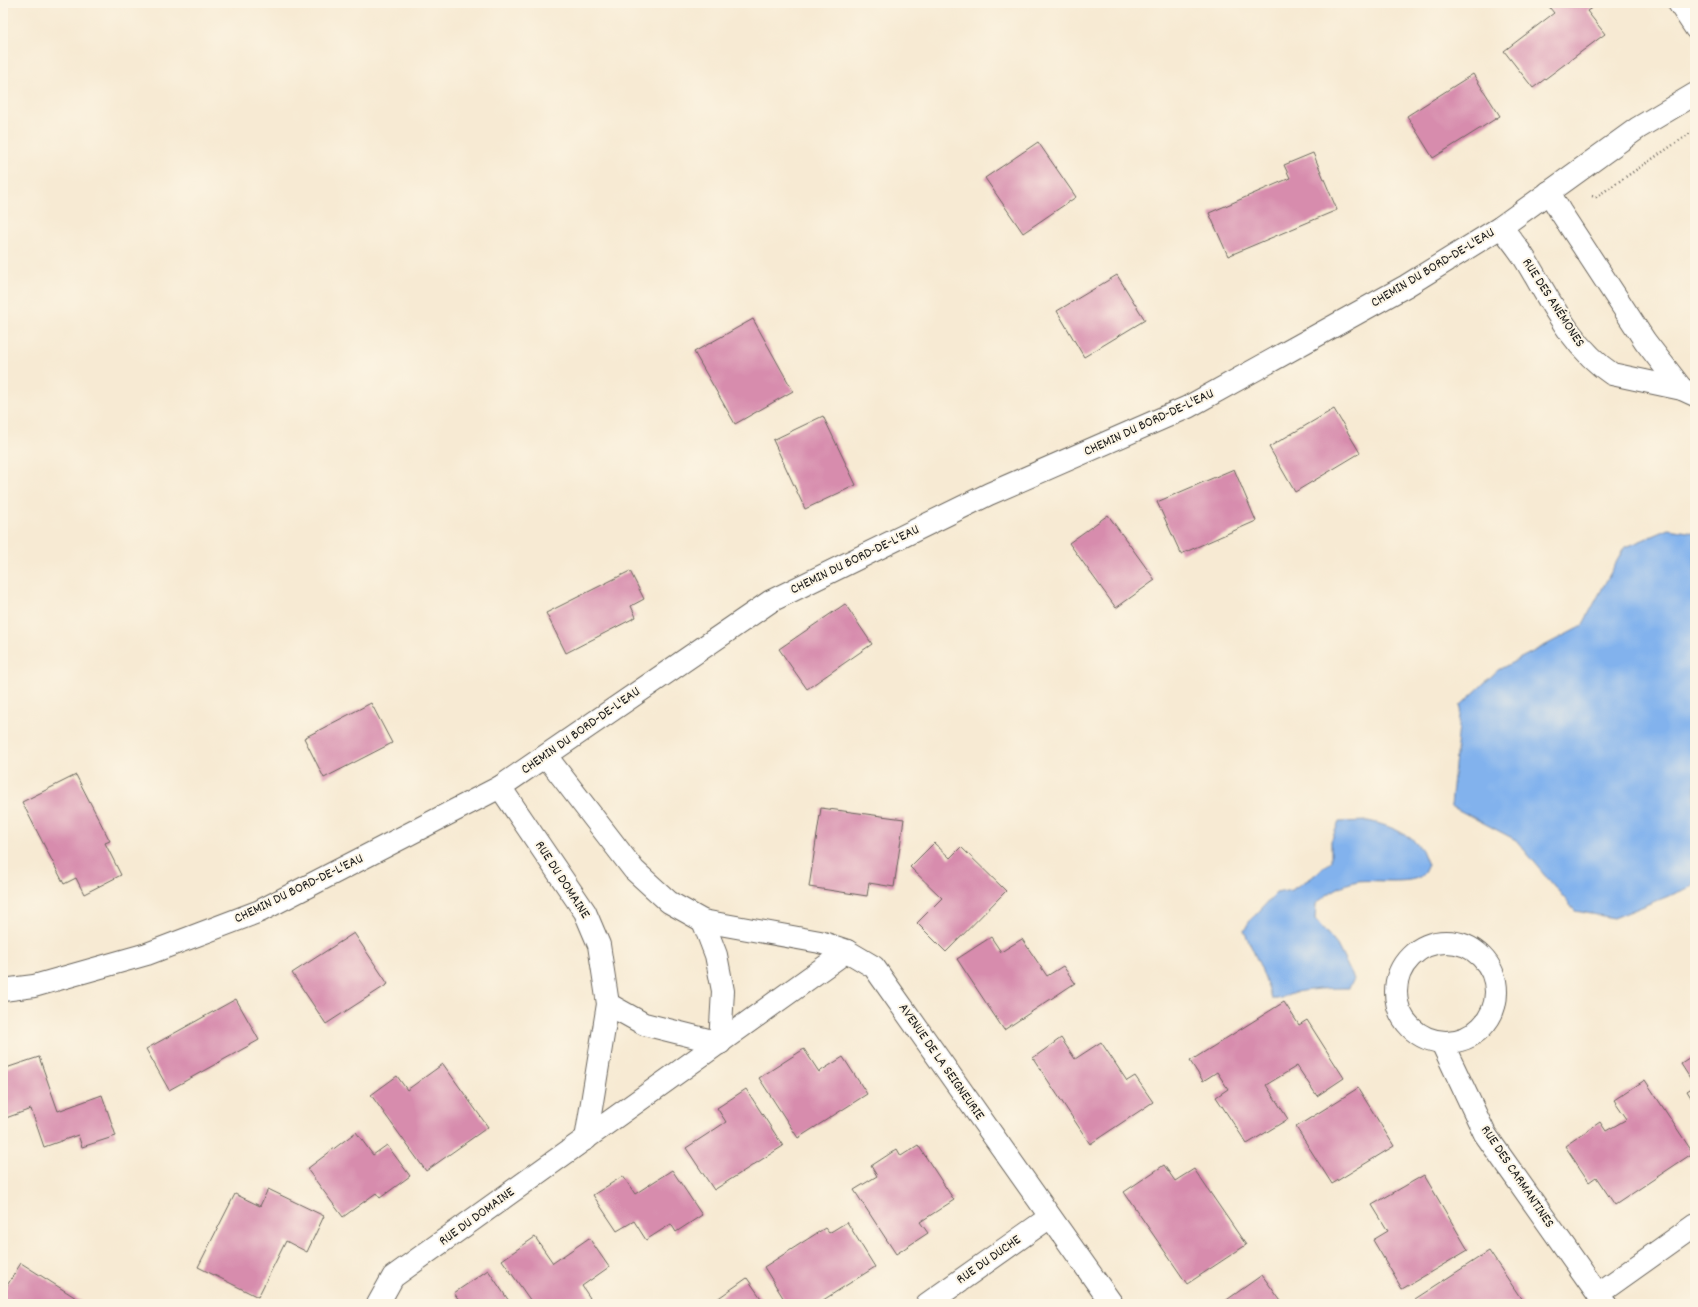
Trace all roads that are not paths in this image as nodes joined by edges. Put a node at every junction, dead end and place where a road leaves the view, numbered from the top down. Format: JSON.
{"nodes":[{"id":1,"x":1677,"y":3,"type":"edge"},
{"id":2,"x":1695,"y":30,"type":"edge"},
{"id":3,"x":1695,"y":94,"type":"edge"},
{"id":4,"x":1549,"y":192,"type":"junction"},
{"id":5,"x":1501,"y":227,"type":"junction"},
{"id":6,"x":1689,"y":392,"type":"edge"},
{"id":7,"x":546,"y":756,"type":"junction"},
{"id":8,"x":500,"y":787,"type":"junction"},
{"id":9,"x":703,"y":921,"type":"junction"},
{"id":10,"x":847,"y":951,"type":"junction"},
{"id":11,"x":3,"y":990,"type":"edge"},
{"id":12,"x":608,"y":1004,"type":"junction"},
{"id":13,"x":720,"y":1043,"type":"junction"},
{"id":14,"x":1442,"y":1043,"type":"junction"},
{"id":15,"x":586,"y":1139,"type":"junction"},
{"id":16,"x":1050,"y":1217,"type":"junction"},
{"id":17,"x":1695,"y":1225,"type":"edge"},
{"id":18,"x":1602,"y":1299,"type":"edge"},
{"id":19,"x":378,"y":1304,"type":"edge"},
{"id":20,"x":927,"y":1304,"type":"edge"},
{"id":21,"x":1112,"y":1304,"type":"edge"}],
"edges":[{"from":1,"to":2,"type":"lane"},
{"from":3,"to":4,"type":"street","name":"CHEMIN DU BORD-DE-L'EAU"},
{"from":4,"to":5,"type":"street","name":"CHEMIN DU BORD-DE-L'EAU"},
{"from":4,"to":6,"type":"street","name":"RUE DES ANÉMONES"},
{"from":5,"to":6,"type":"street","name":"RUE DES ANÉMONES"},
{"from":5,"to":7,"type":"street","name":"CHEMIN DU BORD-DE-L'EAU"},
{"from":7,"to":8,"type":"street","name":"CHEMIN DU BORD-DE-L'EAU"},
{"from":7,"to":9,"type":"street","name":"AVENUE DE LA SEIGNEURIE"},
{"from":8,"to":11,"type":"street","name":"CHEMIN DU BORD-DE-L'EAU"},
{"from":8,"to":12,"type":"street","name":"RUE DU DOMAINE"},
{"from":9,"to":10,"type":"street","name":"AVENUE DE LA SEIGNEURIE"},
{"from":9,"to":13,"type":"street"},
{"from":10,"to":13,"type":"street","name":"RUE DU DOMAINE"},
{"from":10,"to":16,"type":"street","name":"AVENUE DE LA SEIGNEURIE"},
{"from":12,"to":13,"type":"street"},
{"from":12,"to":15,"type":"street","name":"RUE DU DOMAINE"},
{"from":13,"to":15,"type":"street","name":"RUE DU DOMAINE"},
{"from":14,"to":14,"type":"street"},
{"from":14,"to":18,"type":"street","name":"RUE DES CARMANTINES"},
{"from":15,"to":19,"type":"street","name":"RUE DU DOMAINE"},
{"from":16,"to":20,"type":"street","name":"RUE DU DUCHE"},
{"from":16,"to":21,"type":"street","name":"AVENUE DE LA SEIGNEURIE"},
{"from":17,"to":18,"type":"street"}]}
